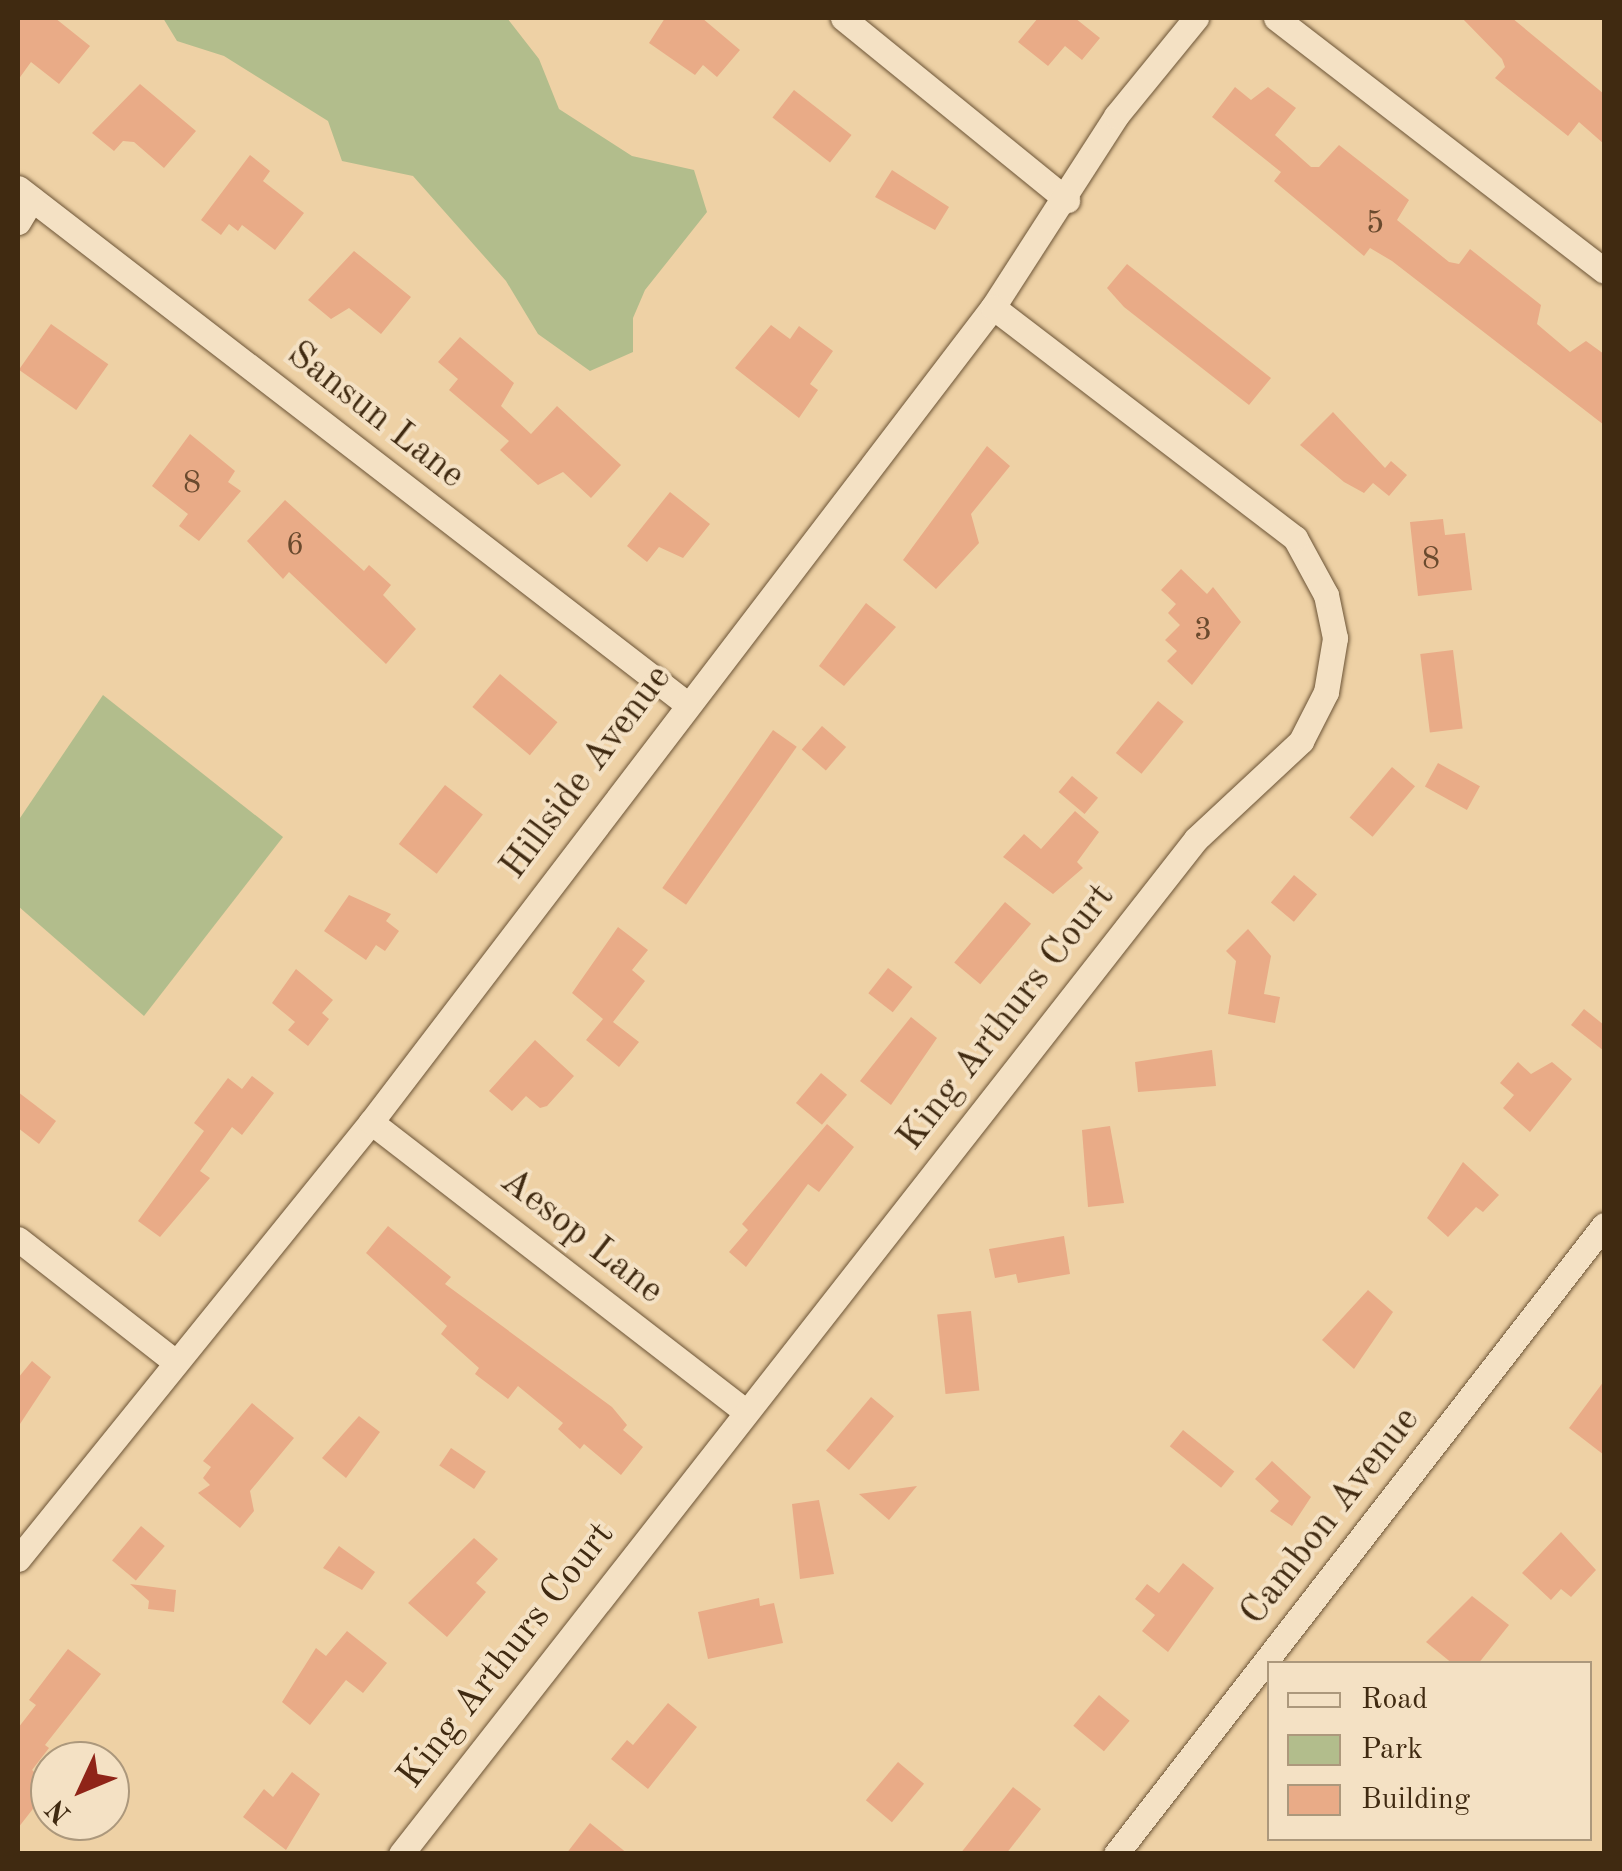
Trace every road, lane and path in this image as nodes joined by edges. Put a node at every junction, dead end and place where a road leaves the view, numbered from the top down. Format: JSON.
{"nodes":[{"id":1,"x":843,"y":18,"type":"edge"},
{"id":2,"x":1196,"y":18,"type":"edge"},
{"id":3,"x":1276,"y":18,"type":"edge"},
{"id":4,"x":25,"y":193,"type":"edge"},
{"id":5,"x":1067,"y":200,"type":"junction"},
{"id":6,"x":18,"y":222,"type":"edge"},
{"id":7,"x":1604,"y":272,"type":"edge"},
{"id":8,"x":992,"y":306,"type":"junction"},
{"id":9,"x":686,"y":704,"type":"junction"},
{"id":10,"x":371,"y":1122,"type":"junction"},
{"id":11,"x":1604,"y":1225,"type":"edge"},
{"id":12,"x":18,"y":1239,"type":"edge"},
{"id":13,"x":173,"y":1360,"type":"junction"},
{"id":14,"x":746,"y":1412,"type":"junction"},
{"id":15,"x":18,"y":1560,"type":"edge"},
{"id":16,"x":402,"y":1854,"type":"edge"},
{"id":17,"x":1116,"y":1854,"type":"edge"}],
"edges":[{"from":1,"to":5,"type":"street"},
{"from":2,"to":5,"type":"street","name":"Hillside Avenue"},
{"from":3,"to":7,"type":"street"},
{"from":4,"to":6,"type":"street"},
{"from":4,"to":9,"type":"street","name":"Sansun Lane"},
{"from":5,"to":8,"type":"street","name":"Hillside Avenue"},
{"from":8,"to":9,"type":"street","name":"Hillside Avenue"},
{"from":8,"to":14,"type":"street","name":"King Arthurs Court"},
{"from":9,"to":10,"type":"street","name":"Hillside Avenue"},
{"from":10,"to":13,"type":"street","name":"Hillside Avenue"},
{"from":10,"to":14,"type":"street","name":"Aesop Lane"},
{"from":11,"to":17,"type":"street","name":"Cambon Avenue"},
{"from":12,"to":13,"type":"street"},
{"from":13,"to":15,"type":"street","name":"Hillside Avenue"},
{"from":14,"to":16,"type":"street","name":"King Arthurs Court"}]}
